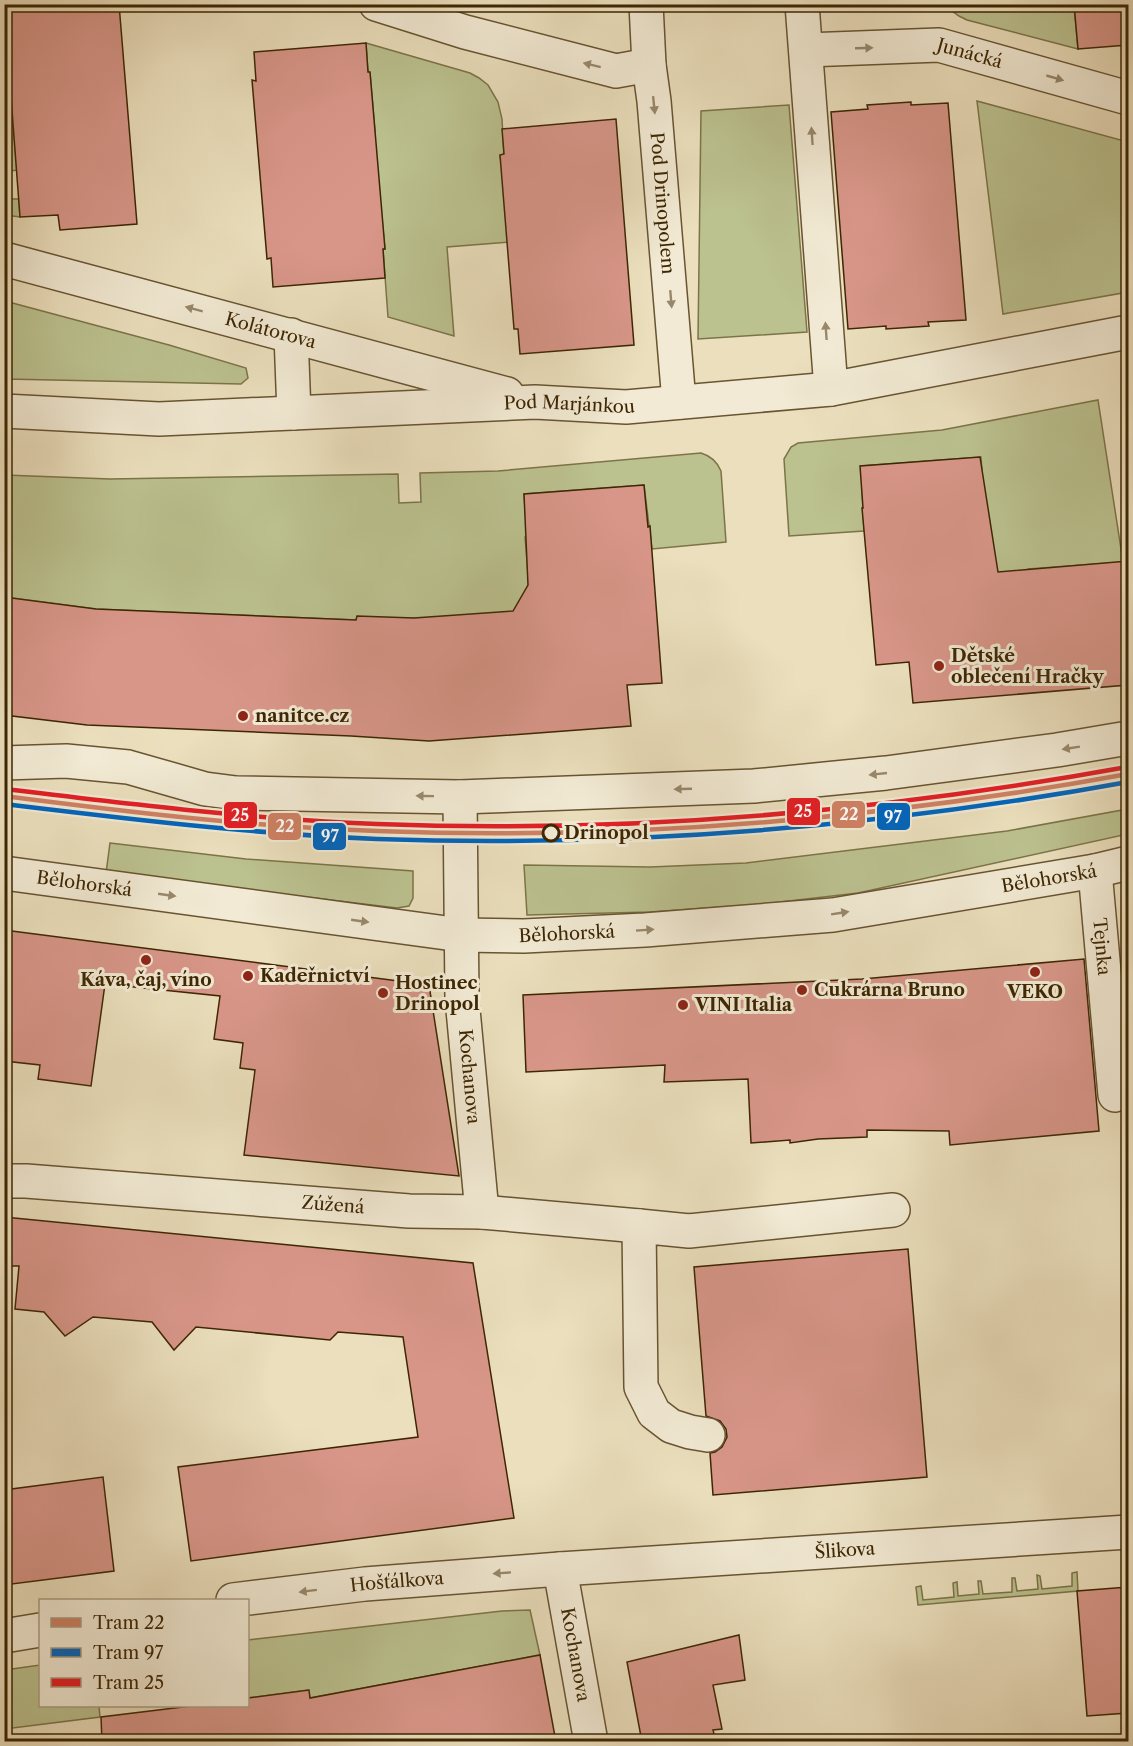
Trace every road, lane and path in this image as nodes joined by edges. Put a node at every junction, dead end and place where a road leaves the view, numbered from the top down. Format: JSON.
{"nodes":[{"id":1,"x":376,"y":4,"type":"edge"},
{"id":2,"x":646,"y":4,"type":"edge"},
{"id":3,"x":802,"y":4,"type":"edge"},
{"id":4,"x":806,"y":50,"type":"junction"},
{"id":5,"x":649,"y":65,"type":"junction"},
{"id":6,"x":1128,"y":98,"type":"edge"},
{"id":7,"x":4,"y":259,"type":"edge"},
{"id":8,"x":1128,"y":332,"type":"edge"},
{"id":9,"x":291,"y":335,"type":"junction"},
{"id":10,"x":831,"y":389,"type":"junction"},
{"id":11,"x":535,"y":402,"type":"junction"},
{"id":12,"x":679,"y":402,"type":"junction"},
{"id":13,"x":4,"y":411,"type":"edge"},
{"id":14,"x":294,"y":413,"type":"junction"},
{"id":15,"x":1128,"y":738,"type":"edge"},
{"id":16,"x":4,"y":763,"type":"edge"},
{"id":17,"x":460,"y":797,"type":"junction"},
{"id":18,"x":1128,"y":863,"type":"edge"},
{"id":19,"x":1095,"y":871,"type":"junction"},
{"id":20,"x":4,"y":873,"type":"edge"},
{"id":21,"x":461,"y":935,"type":"junction"},
{"id":22,"x":1116,"y":978,"type":"edge"},
{"id":23,"x":1115,"y":1095,"type":"dead end"},
{"id":24,"x":15,"y":1181,"type":"edge"},
{"id":25,"x":893,"y":1210,"type":"dead end"},
{"id":26,"x":482,"y":1212,"type":"junction"},
{"id":27,"x":639,"y":1226,"type":"junction"},
{"id":28,"x":708,"y":1435,"type":"dead end"},
{"id":29,"x":1128,"y":1532,"type":"edge"},
{"id":30,"x":560,"y":1569,"type":"junction"},
{"id":31,"x":241,"y":1599,"type":"edge"},
{"id":32,"x":39,"y":1630,"type":"edge"},
{"id":33,"x":4,"y":1636,"type":"edge"},
{"id":34,"x":591,"y":1742,"type":"edge"}],
"edges":[{"from":5,"to":1,"type":"street","one_way":true},
{"from":2,"to":5,"type":"street","name":"Pod Drinopolem"},
{"from":3,"to":4,"type":"street"},
{"from":4,"to":6,"type":"street","name":"Junácká","one_way":true},
{"from":10,"to":4,"type":"street","one_way":true},
{"from":5,"to":12,"type":"street","name":"Pod Drinopolem","one_way":true},
{"from":9,"to":7,"type":"street","name":"Kolátorova","one_way":true},
{"from":8,"to":10,"type":"street","name":"Pod Marjánkou"},
{"from":9,"to":11,"type":"street","name":"Kolátorova"},
{"from":9,"to":14,"type":"street"},
{"from":10,"to":12,"type":"street","name":"Pod Marjánkou"},
{"from":11,"to":12,"type":"street","name":"Pod Marjánkou"},
{"from":11,"to":14,"type":"street","name":"Pod Marjánkou"},
{"from":13,"to":14,"type":"street","name":"Pod Marjánkou"},
{"from":15,"to":17,"type":"street","one_way":true},
{"from":17,"to":16,"type":"street","one_way":true},
{"from":17,"to":21,"type":"street","name":"Kochanova"},
{"from":18,"to":19,"type":"street","name":"Bělohorská"},
{"from":21,"to":19,"type":"street","name":"Bělohorská","one_way":true},
{"from":19,"to":22,"type":"street","name":"Tejnka"},
{"from":20,"to":21,"type":"street","name":"Bělohorská","one_way":true},
{"from":21,"to":26,"type":"street","name":"Kochanova"},
{"from":22,"to":23,"type":"street","name":"Tejnka"},
{"from":24,"to":26,"type":"street","name":"Zúžená"},
{"from":25,"to":27,"type":"street","name":"Zúžená"},
{"from":26,"to":27,"type":"street","name":"Zúžená"},
{"from":27,"to":28,"type":"street"},
{"from":29,"to":30,"type":"street","name":"Šlikova"},
{"from":30,"to":31,"type":"street","name":"Hošťálkova","one_way":true},
{"from":30,"to":34,"type":"street","name":"Kochanova"},
{"from":32,"to":33,"type":"street"}]}
